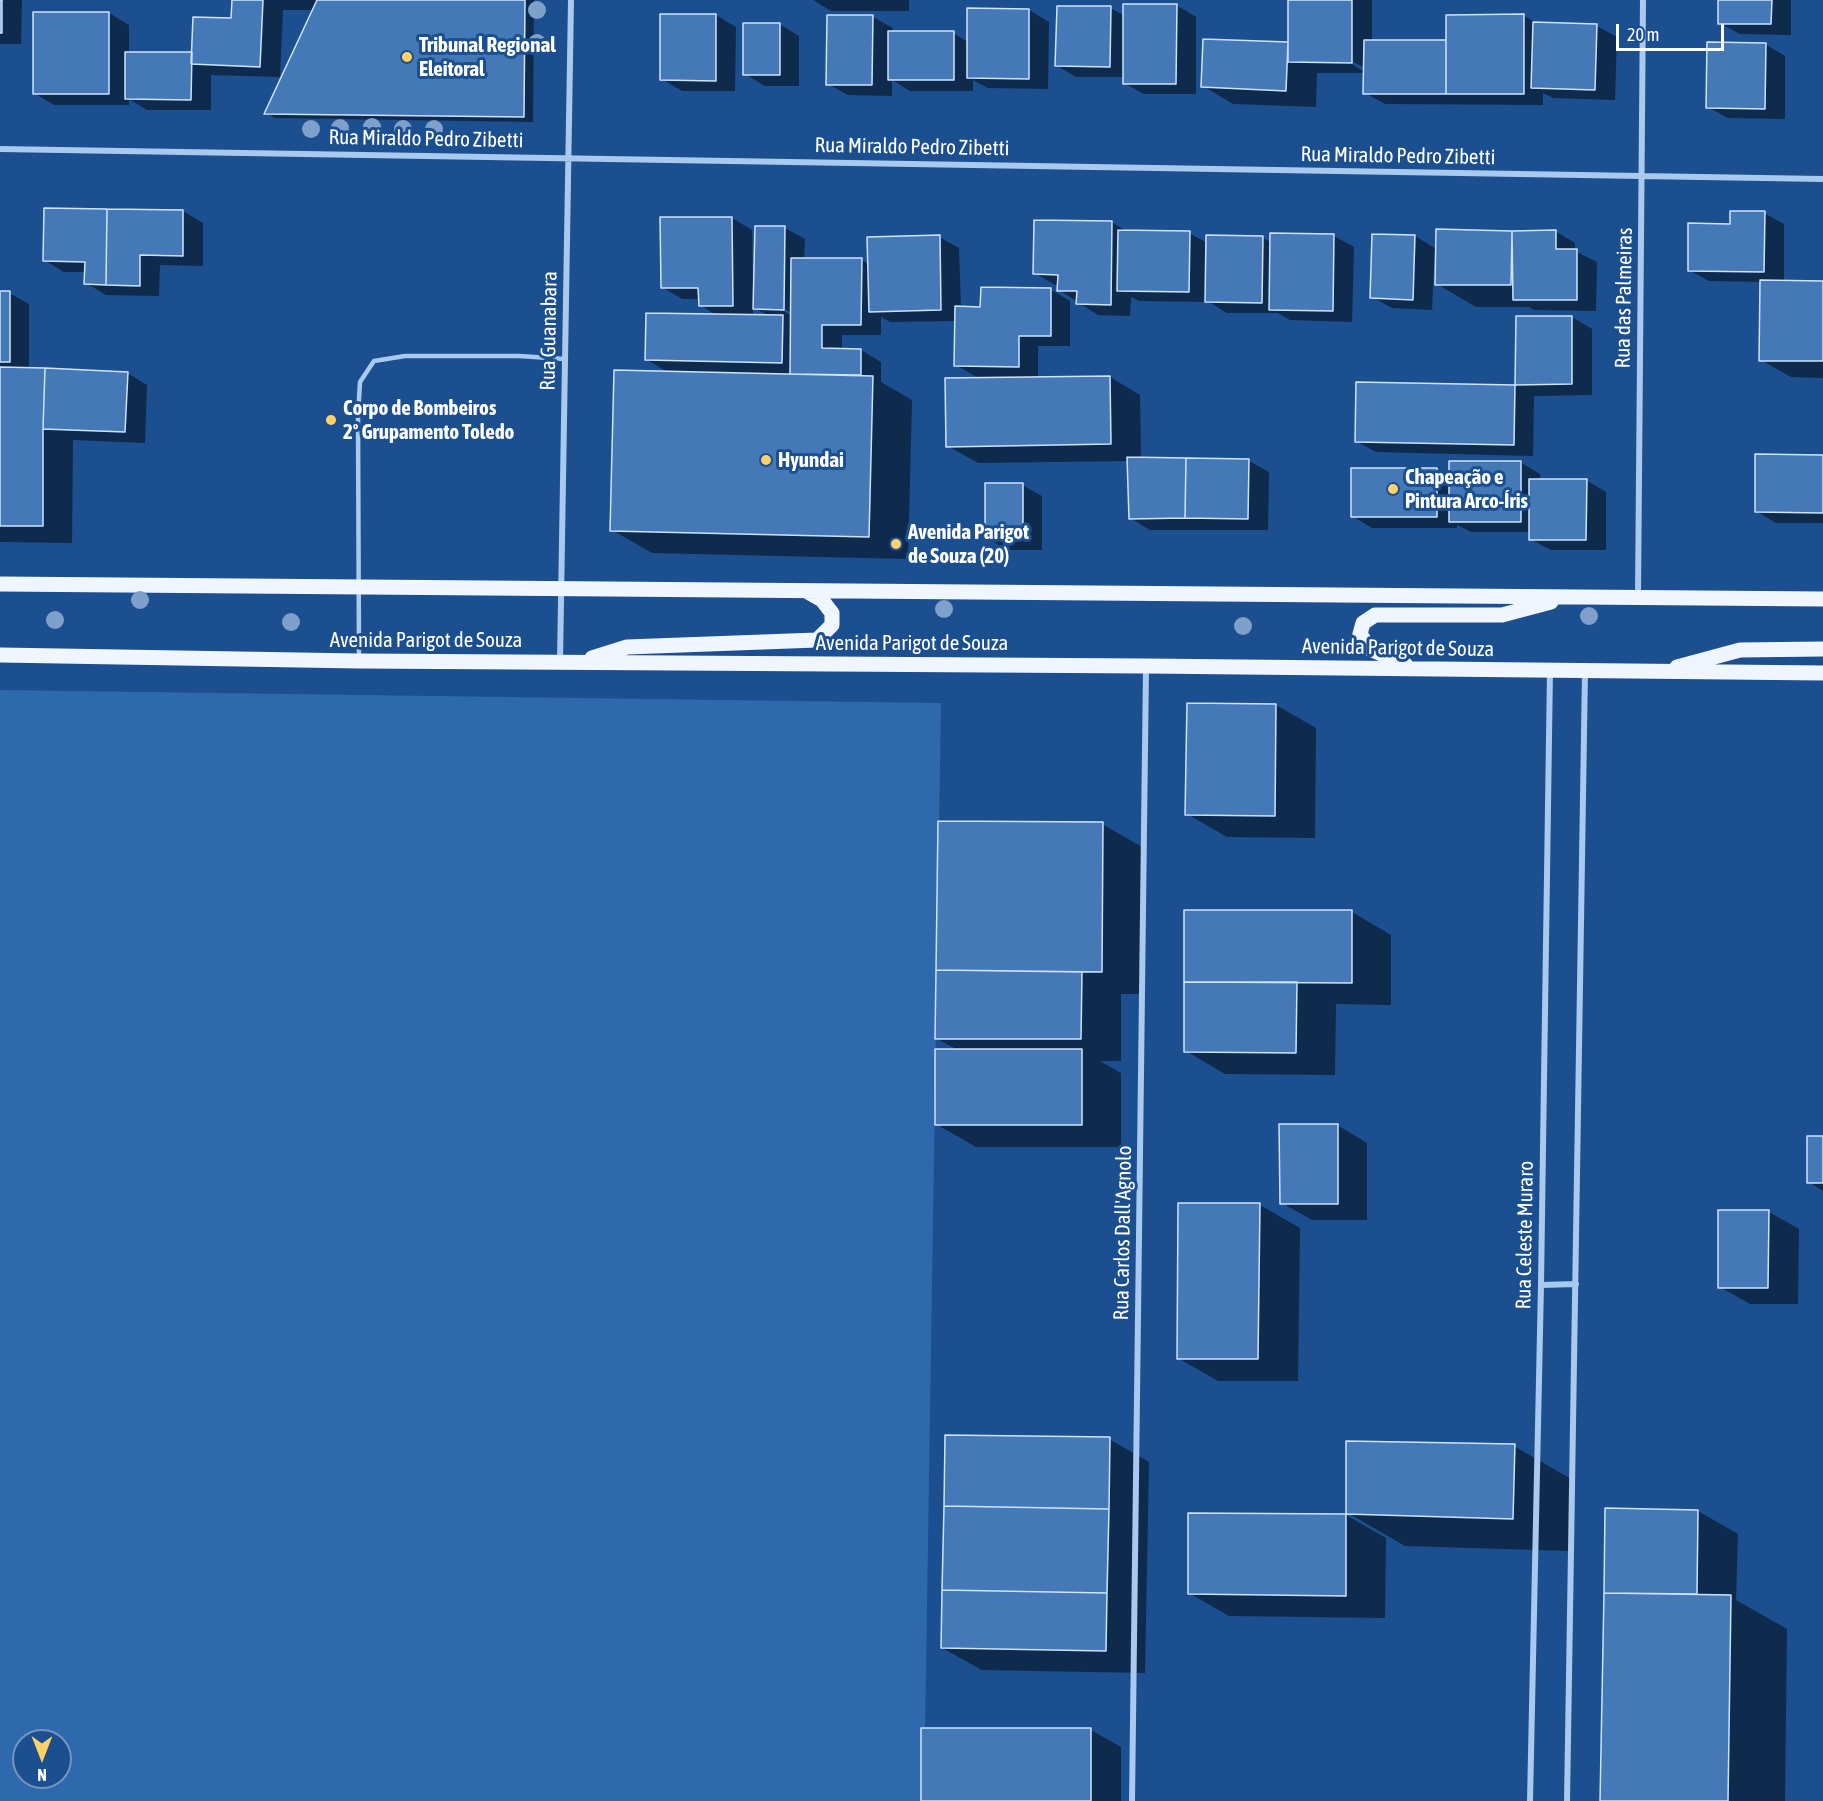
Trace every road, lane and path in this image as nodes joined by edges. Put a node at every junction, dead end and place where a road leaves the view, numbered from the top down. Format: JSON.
{"nodes":[{"id":1,"x":571,"y":0,"type":"edge"},
{"id":2,"x":577,"y":0,"type":"edge"},
{"id":3,"x":1643,"y":0,"type":"edge"},
{"id":4,"x":571,"y":13,"type":"junction"},
{"id":5,"x":0,"y":149,"type":"edge"},
{"id":6,"x":569,"y":157,"type":"junction"},
{"id":7,"x":1642,"y":177,"type":"junction"},
{"id":8,"x":1823,"y":179,"type":"edge"},
{"id":9,"x":566,"y":359,"type":"junction"},
{"id":10,"x":0,"y":584,"type":"edge"},
{"id":11,"x":359,"y":588,"type":"junction"},
{"id":12,"x":562,"y":588,"type":"junction"},
{"id":13,"x":806,"y":591,"type":"junction"},
{"id":14,"x":1572,"y":597,"type":"junction"},
{"id":15,"x":1638,"y":597,"type":"junction"},
{"id":16,"x":1823,"y":599,"type":"edge"},
{"id":17,"x":1823,"y":649,"type":"edge"},
{"id":18,"x":0,"y":655,"type":"edge"},
{"id":19,"x":359,"y":661,"type":"junction"},
{"id":20,"x":560,"y":662,"type":"junction"},
{"id":21,"x":578,"y":662,"type":"junction"},
{"id":22,"x":1146,"y":666,"type":"junction"},
{"id":23,"x":1418,"y":669,"type":"junction"},
{"id":24,"x":1550,"y":670,"type":"junction"},
{"id":25,"x":1586,"y":670,"type":"junction"},
{"id":26,"x":1660,"y":672,"type":"junction"},
{"id":27,"x":1823,"y":673,"type":"edge"},
{"id":28,"x":1576,"y":1284,"type":"junction"},
{"id":29,"x":1541,"y":1285,"type":"junction"},
{"id":30,"x":1132,"y":1801,"type":"edge"},
{"id":31,"x":1530,"y":1801,"type":"edge"},
{"id":32,"x":1567,"y":1801,"type":"edge"}],
"edges":[{"from":1,"to":4,"type":"street","name":"Rua Guanabara"},
{"from":2,"to":4,"type":"street"},
{"from":3,"to":7,"type":"street","name":"Rua das Palmeiras"},
{"from":4,"to":6,"type":"street","name":"Rua Guanabara"},
{"from":5,"to":6,"type":"street","name":"Rua Miraldo Pedro Zibetti"},
{"from":6,"to":7,"type":"street","name":"Rua Miraldo Pedro Zibetti"},
{"from":6,"to":9,"type":"street","name":"Rua Guanabara"},
{"from":7,"to":8,"type":"street","name":"Rua Miraldo Pedro Zibetti"},
{"from":7,"to":15,"type":"street","name":"Rua das Palmeiras"},
{"from":9,"to":11,"type":"lane"},
{"from":9,"to":12,"type":"street","name":"Rua Guanabara"},
{"from":10,"to":11,"type":"main road"},
{"from":11,"to":12,"type":"main road"},
{"from":11,"to":19,"type":"lane"},
{"from":12,"to":13,"type":"main road"},
{"from":12,"to":20,"type":"street","name":"Rua Guanabara"},
{"from":13,"to":14,"type":"main road"},
{"from":13,"to":21,"type":"main road"},
{"from":14,"to":15,"type":"main road"},
{"from":14,"to":23,"type":"main road"},
{"from":15,"to":16,"type":"main road"},
{"from":17,"to":26,"type":"main road"},
{"from":18,"to":19,"type":"main road","name":"Avenida Parigot de Souza"},
{"from":19,"to":20,"type":"main road","name":"Avenida Parigot de Souza"},
{"from":20,"to":21,"type":"main road","name":"Avenida Parigot de Souza"},
{"from":21,"to":22,"type":"main road","name":"Avenida Parigot de Souza"},
{"from":22,"to":23,"type":"main road","name":"Avenida Parigot de Souza"},
{"from":22,"to":30,"type":"street","name":"Rua Carlos Dall'Agnolo"},
{"from":23,"to":24,"type":"main road","name":"Avenida Parigot de Souza"},
{"from":24,"to":25,"type":"main road","name":"Avenida Parigot de Souza"},
{"from":24,"to":29,"type":"street","name":"Rua Celeste Muraro"},
{"from":25,"to":26,"type":"main road","name":"Avenida Parigot de Souza"},
{"from":25,"to":28,"type":"street"},
{"from":26,"to":27,"type":"main road","name":"Avenida Parigot de Souza"},
{"from":28,"to":29,"type":"street"},
{"from":28,"to":32,"type":"street"},
{"from":29,"to":31,"type":"street","name":"Rua Celeste Muraro"}]}
